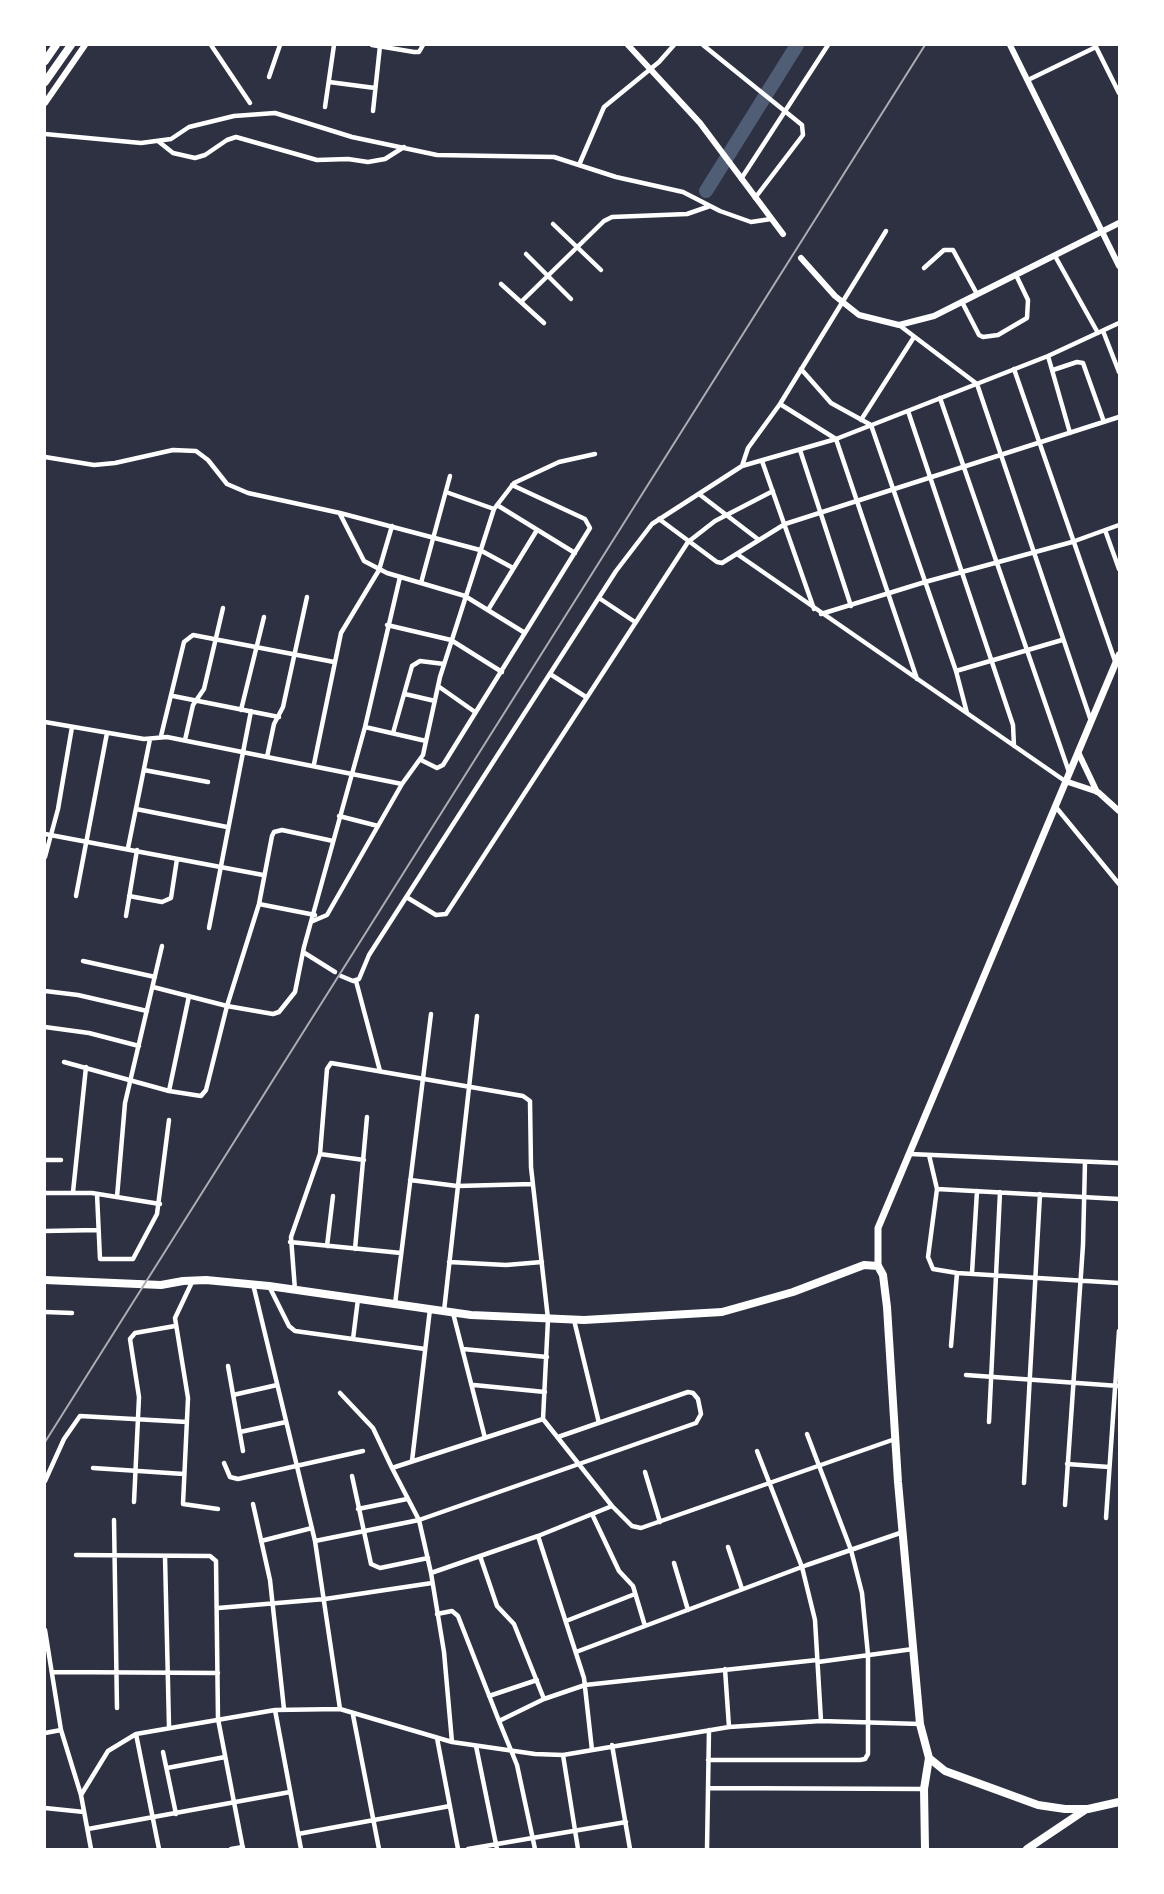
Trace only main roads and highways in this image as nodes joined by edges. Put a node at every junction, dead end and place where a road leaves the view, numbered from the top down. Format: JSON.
{"nodes":[{"id":1,"x":56,"y":45,"type":"edge"},
{"id":2,"x":70,"y":45,"type":"edge"},
{"id":3,"x":45,"y":61,"type":"edge"},
{"id":4,"x":45,"y":82,"type":"edge"},
{"id":5,"x":1117,"y":658,"type":"edge"},
{"id":6,"x":878,"y":1266,"type":"junction"},
{"id":7,"x":45,"y":1280,"type":"edge"},
{"id":8,"x":929,"y":1758,"type":"junction"},
{"id":9,"x":1119,"y":1802,"type":"edge"},
{"id":10,"x":1088,"y":1809,"type":"junction"},
{"id":11,"x":925,"y":1849,"type":"edge"},
{"id":12,"x":1027,"y":1849,"type":"edge"}],
"edges":[{"from":1,"to":3,"type":"main road"},
{"from":2,"to":4,"type":"main road"},
{"from":5,"to":6,"type":"main road"},
{"from":6,"to":7,"type":"main road"},
{"from":6,"to":8,"type":"main road"},
{"from":8,"to":10,"type":"main road"},
{"from":8,"to":11,"type":"main road"},
{"from":9,"to":10,"type":"main road"},
{"from":10,"to":12,"type":"main road"}]}
